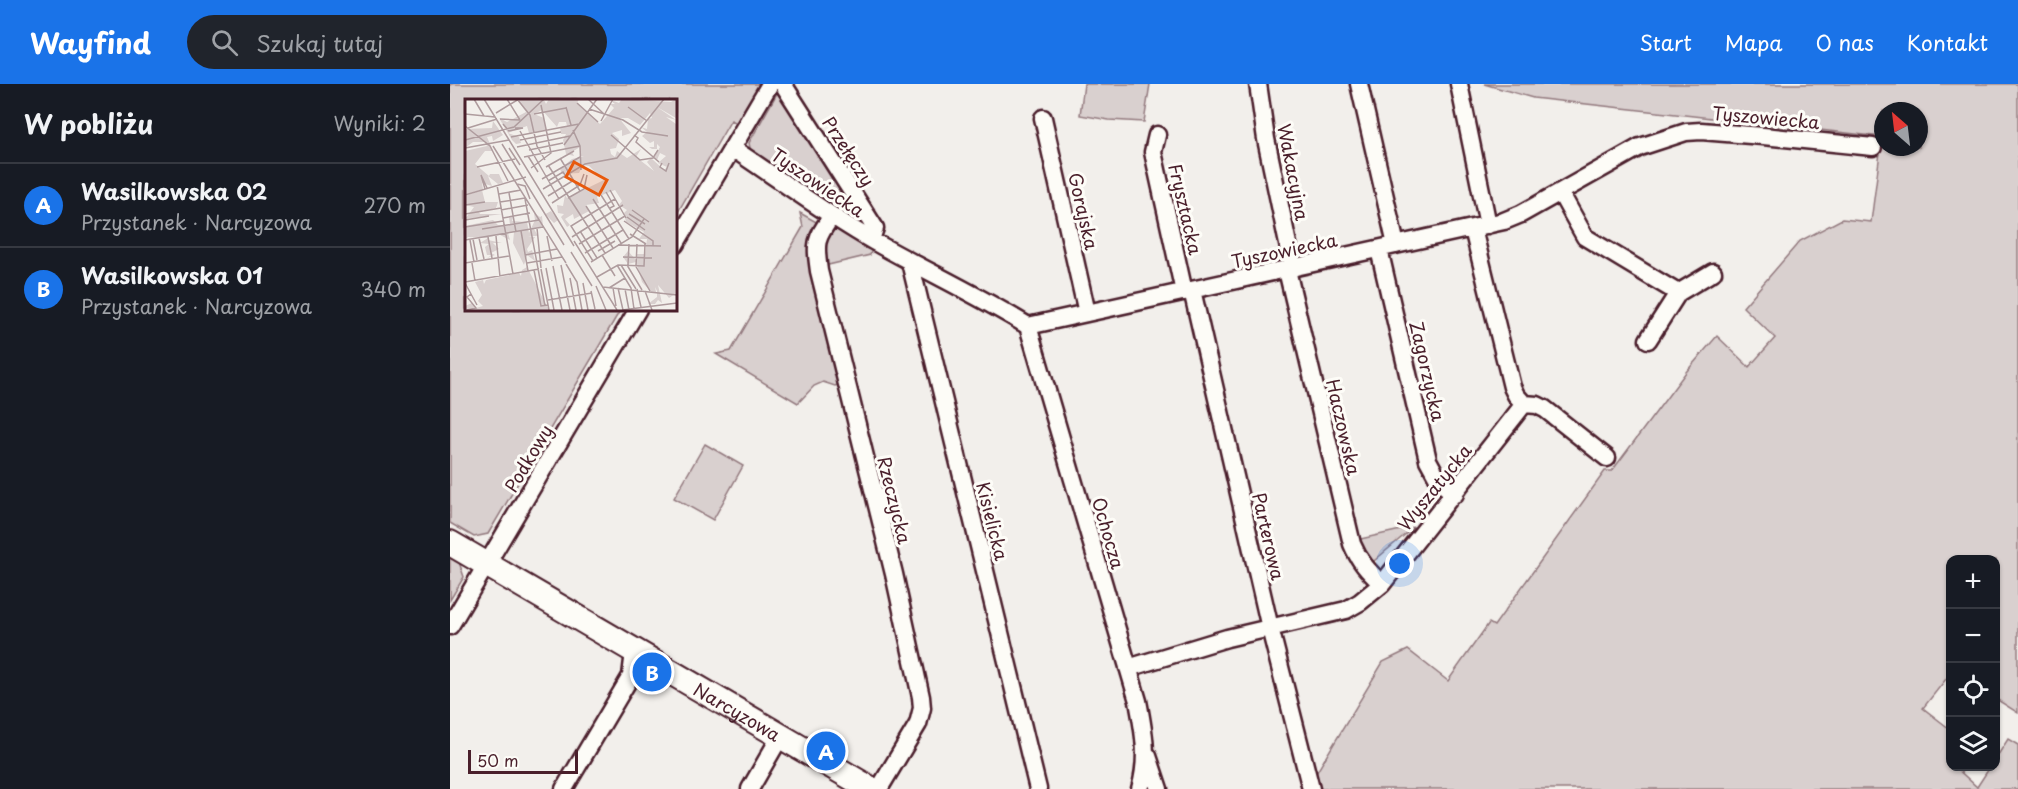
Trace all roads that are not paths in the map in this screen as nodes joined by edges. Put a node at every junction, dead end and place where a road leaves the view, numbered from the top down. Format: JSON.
{"nodes":[{"id":1,"x":770,"y":84,"type":"edge"},
{"id":2,"x":783,"y":84,"type":"edge"},
{"id":3,"x":1258,"y":84,"type":"edge"},
{"id":4,"x":1359,"y":84,"type":"edge"},
{"id":5,"x":1459,"y":84,"type":"edge"},
{"id":6,"x":1043,"y":118,"type":"dead end"},
{"id":7,"x":1157,"y":135,"type":"dead end"},
{"id":8,"x":1872,"y":147,"type":"dead end"},
{"id":9,"x":732,"y":148,"type":"junction"},
{"id":10,"x":1560,"y":192,"type":"junction"},
{"id":11,"x":832,"y":216,"type":"junction"},
{"id":12,"x":1480,"y":227,"type":"junction"},
{"id":13,"x":871,"y":240,"type":"junction"},
{"id":14,"x":676,"y":243,"type":"edge"},
{"id":15,"x":1396,"y":245,"type":"junction"},
{"id":16,"x":1379,"y":249,"type":"junction"},
{"id":17,"x":910,"y":262,"type":"junction"},
{"id":18,"x":1290,"y":269,"type":"junction"},
{"id":19,"x":1713,"y":272,"type":"dead end"},
{"id":20,"x":1188,"y":291,"type":"junction"},
{"id":21,"x":1678,"y":293,"type":"junction"},
{"id":22,"x":637,"y":310,"type":"edge"},
{"id":23,"x":1087,"y":313,"type":"junction"},
{"id":24,"x":1028,"y":326,"type":"junction"},
{"id":25,"x":1648,"y":340,"type":"dead end"},
{"id":26,"x":1524,"y":404,"type":"junction"},
{"id":27,"x":1607,"y":458,"type":"dead end"},
{"id":28,"x":1455,"y":494,"type":"junction"},
{"id":29,"x":450,"y":543,"type":"edge"},
{"id":30,"x":487,"y":565,"type":"junction"},
{"id":31,"x":1382,"y":584,"type":"junction"},
{"id":32,"x":450,"y":626,"type":"edge"},
{"id":33,"x":1270,"y":628,"type":"junction"},
{"id":34,"x":638,"y":652,"type":"junction"},
{"id":35,"x":1128,"y":668,"type":"junction"},
{"id":36,"x":780,"y":737,"type":"junction"},
{"id":37,"x":1146,"y":752,"type":"junction"},
{"id":38,"x":564,"y":789,"type":"edge"},
{"id":39,"x":750,"y":789,"type":"edge"},
{"id":40,"x":871,"y":789,"type":"edge"},
{"id":41,"x":879,"y":789,"type":"edge"},
{"id":42,"x":1038,"y":789,"type":"edge"},
{"id":43,"x":1140,"y":789,"type":"edge"},
{"id":44,"x":1159,"y":789,"type":"edge"},
{"id":45,"x":1311,"y":789,"type":"edge"}],
"edges":[{"from":1,"to":9,"type":"street"},
{"from":2,"to":13,"type":"street","name":"Przełęczy"},
{"from":3,"to":18,"type":"street","name":"Wakacyjna"},
{"from":4,"to":15,"type":"street"},
{"from":5,"to":12,"type":"street"},
{"from":6,"to":23,"type":"street","name":"Gorajska"},
{"from":7,"to":20,"type":"street","name":"Frysztacka"},
{"from":8,"to":10,"type":"street","name":"Tyszowiecka"},
{"from":9,"to":11,"type":"street","name":"Tyszowiecka"},
{"from":9,"to":14,"type":"street"},
{"from":10,"to":12,"type":"street","name":"Tyszowiecka"},
{"from":10,"to":21,"type":"street"},
{"from":11,"to":13,"type":"street","name":"Tyszowiecka"},
{"from":11,"to":41,"type":"street","name":"Rzeczycka"},
{"from":12,"to":15,"type":"street","name":"Tyszowiecka"},
{"from":12,"to":26,"type":"street"},
{"from":13,"to":17,"type":"street","name":"Tyszowiecka"},
{"from":15,"to":16,"type":"street","name":"Tyszowiecka"},
{"from":16,"to":18,"type":"street","name":"Tyszowiecka"},
{"from":16,"to":28,"type":"street","name":"Zagorzycka"},
{"from":17,"to":24,"type":"street","name":"Tyszowiecka"},
{"from":17,"to":42,"type":"street","name":"Kisielicka"},
{"from":18,"to":20,"type":"street","name":"Tyszowiecka"},
{"from":18,"to":31,"type":"street","name":"Haczowska"},
{"from":19,"to":21,"type":"street"},
{"from":20,"to":23,"type":"street","name":"Tyszowiecka"},
{"from":20,"to":33,"type":"street","name":"Parterowa"},
{"from":21,"to":25,"type":"street"},
{"from":22,"to":30,"type":"street","name":"Podkowy"},
{"from":23,"to":24,"type":"street","name":"Tyszowiecka"},
{"from":24,"to":35,"type":"street","name":"Ochocza"},
{"from":26,"to":27,"type":"street"},
{"from":26,"to":28,"type":"street","name":"Wyszatycka"},
{"from":28,"to":31,"type":"street","name":"Wyszatycka"},
{"from":29,"to":30,"type":"street","name":"Narcyzowa"},
{"from":30,"to":32,"type":"street","name":"Podkowy"},
{"from":30,"to":34,"type":"street","name":"Narcyzowa"},
{"from":31,"to":33,"type":"street","name":"Wyszatycka"},
{"from":33,"to":35,"type":"street","name":"Wyszatycka"},
{"from":33,"to":45,"type":"street","name":"Parterowa"},
{"from":34,"to":36,"type":"street","name":"Narcyzowa"},
{"from":34,"to":38,"type":"street"},
{"from":35,"to":37,"type":"street","name":"Ochocza"},
{"from":36,"to":39,"type":"street"},
{"from":36,"to":40,"type":"street","name":"Narcyzowa"},
{"from":37,"to":43,"type":"street","name":"Ochocza"},
{"from":37,"to":44,"type":"street","name":"Ochocza"}]}
